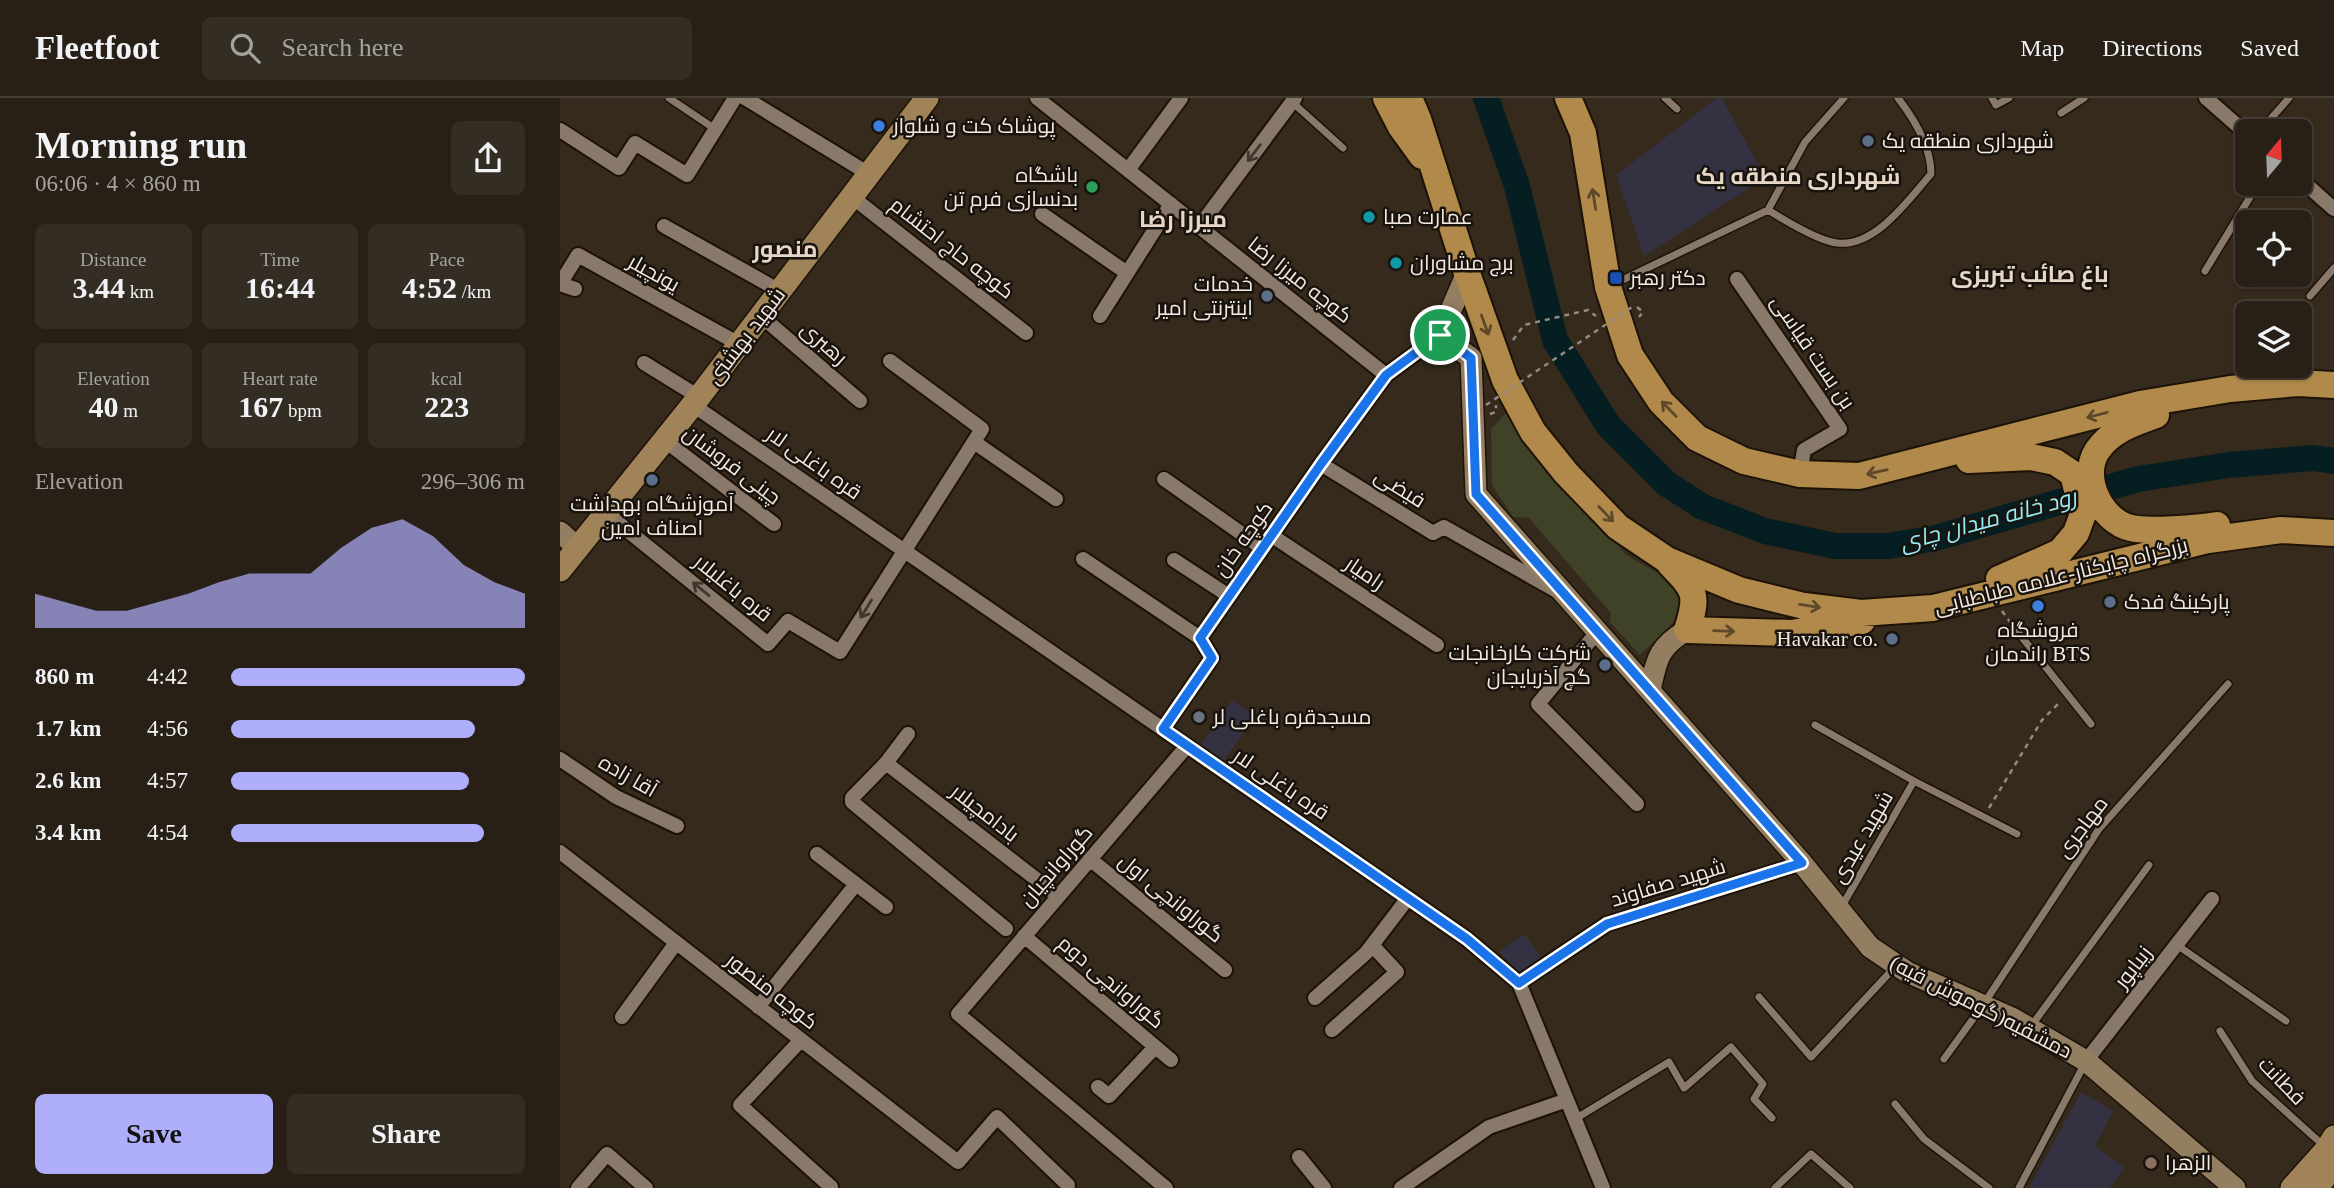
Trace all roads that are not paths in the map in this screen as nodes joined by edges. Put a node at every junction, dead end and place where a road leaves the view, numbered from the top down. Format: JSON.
{"nodes":[{"id":1,"x":669,"y":98,"type":"edge"},
{"id":2,"x":736,"y":98,"type":"edge"},
{"id":3,"x":745,"y":98,"type":"edge"},
{"id":4,"x":927,"y":98,"type":"edge"},
{"id":5,"x":1181,"y":98,"type":"edge"},
{"id":6,"x":1386,"y":98,"type":"edge"},
{"id":7,"x":1409,"y":98,"type":"edge"},
{"id":8,"x":1568,"y":98,"type":"edge"},
{"id":9,"x":1665,"y":98,"type":"edge"},
{"id":10,"x":1844,"y":98,"type":"edge"},
{"id":11,"x":1898,"y":98,"type":"edge"},
{"id":12,"x":1992,"y":98,"type":"edge"},
{"id":13,"x":2009,"y":98,"type":"edge"},
{"id":14,"x":2084,"y":98,"type":"edge"},
{"id":15,"x":2206,"y":98,"type":"edge"},
{"id":16,"x":2289,"y":98,"type":"edge"},
{"id":17,"x":1043,"y":100,"type":"edge"},
{"id":18,"x":1294,"y":100,"type":"edge"},
{"id":19,"x":1677,"y":109,"type":"dead end"},
{"id":20,"x":2061,"y":113,"type":"dead end"},
{"id":21,"x":2271,"y":119,"type":"edge"},
{"id":22,"x":2235,"y":123,"type":"edge"},
{"id":23,"x":560,"y":130,"type":"edge"},
{"id":24,"x":716,"y":130,"type":"junction"},
{"id":25,"x":1343,"y":148,"type":"dead end"},
{"id":26,"x":1128,"y":170,"type":"junction"},
{"id":27,"x":869,"y":174,"type":"junction"},
{"id":28,"x":1435,"y":174,"type":"junction"},
{"id":29,"x":2312,"y":190,"type":"edge"},
{"id":30,"x":2251,"y":196,"type":"edge"},
{"id":31,"x":852,"y":197,"type":"junction"},
{"id":32,"x":1171,"y":204,"type":"junction"},
{"id":33,"x":2334,"y":209,"type":"edge"},
{"id":34,"x":1768,"y":210,"type":"junction"},
{"id":35,"x":1042,"y":214,"type":"dead end"},
{"id":36,"x":664,"y":226,"type":"dead end"},
{"id":37,"x":1199,"y":227,"type":"junction"},
{"id":38,"x":2334,"y":268,"type":"edge"},
{"id":39,"x":2205,"y":271,"type":"dead end"},
{"id":40,"x":1127,"y":272,"type":"junction"},
{"id":41,"x":1467,"y":273,"type":"junction"},
{"id":42,"x":1737,"y":279,"type":"dead end"},
{"id":43,"x":560,"y":284,"type":"edge"},
{"id":44,"x":1608,"y":287,"type":"junction"},
{"id":45,"x":575,"y":289,"type":"dead end"},
{"id":46,"x":780,"y":291,"type":"junction"},
{"id":47,"x":2310,"y":296,"type":"dead end"},
{"id":48,"x":761,"y":316,"type":"junction"},
{"id":49,"x":1100,"y":316,"type":"dead end"},
{"id":50,"x":1026,"y":333,"type":"dead end"},
{"id":51,"x":1440,"y":335,"type":"junction"},
{"id":52,"x":739,"y":344,"type":"junction"},
{"id":53,"x":890,"y":360,"type":"dead end"},
{"id":54,"x":645,"y":363,"type":"dead end"},
{"id":55,"x":1386,"y":375,"type":"junction"},
{"id":56,"x":2334,"y":385,"type":"edge"},
{"id":57,"x":2230,"y":388,"type":"junction"},
{"id":58,"x":696,"y":401,"type":"junction"},
{"id":59,"x":860,"y":401,"type":"dead end"},
{"id":60,"x":664,"y":440,"type":"junction"},
{"id":61,"x":974,"y":442,"type":"junction"},
{"id":62,"x":1321,"y":464,"type":"junction"},
{"id":63,"x":1911,"y":464,"type":"junction"},
{"id":64,"x":1800,"y":474,"type":"junction"},
{"id":65,"x":1164,"y":479,"type":"dead end"},
{"id":66,"x":1056,"y":499,"type":"dead end"},
{"id":67,"x":606,"y":513,"type":"junction"},
{"id":68,"x":2334,"y":522,"type":"edge"},
{"id":69,"x":774,"y":524,"type":"dead end"},
{"id":70,"x":560,"y":532,"type":"edge"},
{"id":71,"x":2334,"y":533,"type":"edge"},
{"id":72,"x":1271,"y":535,"type":"junction"},
{"id":73,"x":578,"y":548,"type":"junction"},
{"id":74,"x":1262,"y":548,"type":"junction"},
{"id":75,"x":902,"y":551,"type":"junction"},
{"id":76,"x":1083,"y":559,"type":"dead end"},
{"id":77,"x":1174,"y":560,"type":"dead end"},
{"id":78,"x":1667,"y":560,"type":"junction"},
{"id":79,"x":560,"y":570,"type":"edge"},
{"id":80,"x":1229,"y":596,"type":"junction"},
{"id":81,"x":1567,"y":597,"type":"junction"},
{"id":82,"x":1933,"y":608,"type":"junction"},
{"id":83,"x":1687,"y":630,"type":"junction"},
{"id":84,"x":1598,"y":631,"type":"junction"},
{"id":85,"x":2017,"y":631,"type":"dead end"},
{"id":86,"x":1200,"y":638,"type":"junction"},
{"id":87,"x":1437,"y":645,"type":"dead end"},
{"id":88,"x":2228,"y":684,"type":"dead end"},
{"id":89,"x":1650,"y":690,"type":"junction"},
{"id":90,"x":2091,"y":724,"type":"dead end"},
{"id":91,"x":1815,"y":725,"type":"dead end"},
{"id":92,"x":1163,"y":729,"type":"junction"},
{"id":93,"x":908,"y":734,"type":"dead end"},
{"id":94,"x":1187,"y":746,"type":"junction"},
{"id":95,"x":560,"y":759,"type":"edge"},
{"id":96,"x":886,"y":762,"type":"junction"},
{"id":97,"x":1914,"y":781,"type":"junction"},
{"id":98,"x":1637,"y":804,"type":"dead end"},
{"id":99,"x":677,"y":826,"type":"dead end"},
{"id":100,"x":2017,"y":834,"type":"dead end"},
{"id":101,"x":560,"y":852,"type":"edge"},
{"id":102,"x":817,"y":855,"type":"dead end"},
{"id":103,"x":1090,"y":859,"type":"junction"},
{"id":104,"x":1802,"y":863,"type":"junction"},
{"id":105,"x":2149,"y":865,"type":"dead end"},
{"id":106,"x":856,"y":884,"type":"junction"},
{"id":107,"x":1058,"y":896,"type":"junction"},
{"id":108,"x":1408,"y":898,"type":"junction"},
{"id":109,"x":2212,"y":899,"type":"dead end"},
{"id":110,"x":886,"y":907,"type":"dead end"},
{"id":111,"x":1840,"y":910,"type":"junction"},
{"id":112,"x":1006,"y":929,"type":"dead end"},
{"id":113,"x":1024,"y":936,"type":"junction"},
{"id":114,"x":676,"y":943,"type":"junction"},
{"id":115,"x":2177,"y":944,"type":"junction"},
{"id":116,"x":1372,"y":945,"type":"junction"},
{"id":117,"x":1896,"y":965,"type":"junction"},
{"id":118,"x":1226,"y":970,"type":"dead end"},
{"id":119,"x":1519,"y":983,"type":"junction"},
{"id":120,"x":1759,"y":997,"type":"dead end"},
{"id":121,"x":1315,"y":998,"type":"dead end"},
{"id":122,"x":1983,"y":1005,"type":"junction"},
{"id":123,"x":758,"y":1007,"type":"junction"},
{"id":124,"x":622,"y":1017,"type":"dead end"},
{"id":125,"x":2286,"y":1021,"type":"dead end"},
{"id":126,"x":2029,"y":1028,"type":"junction"},
{"id":127,"x":1332,"y":1030,"type":"dead end"},
{"id":128,"x":2220,"y":1031,"type":"dead end"},
{"id":129,"x":801,"y":1040,"type":"junction"},
{"id":130,"x":1155,"y":1047,"type":"junction"},
{"id":131,"x":1944,"y":1059,"type":"dead end"},
{"id":132,"x":1171,"y":1060,"type":"dead end"},
{"id":133,"x":2087,"y":1062,"type":"junction"},
{"id":134,"x":1098,"y":1087,"type":"dead end"},
{"id":135,"x":1567,"y":1100,"type":"junction"},
{"id":136,"x":1895,"y":1104,"type":"dead end"},
{"id":137,"x":1772,"y":1118,"type":"dead end"},
{"id":138,"x":1575,"y":1119,"type":"junction"},
{"id":139,"x":1299,"y":1157,"type":"dead end"},
{"id":140,"x":2332,"y":1158,"type":"edge"},
{"id":141,"x":1068,"y":1185,"type":"dead end"},
{"id":142,"x":831,"y":1187,"type":"edge"},
{"id":143,"x":578,"y":1188,"type":"edge"},
{"id":144,"x":646,"y":1188,"type":"edge"},
{"id":145,"x":1166,"y":1188,"type":"edge"},
{"id":146,"x":1324,"y":1188,"type":"edge"},
{"id":147,"x":1401,"y":1188,"type":"edge"},
{"id":148,"x":1603,"y":1188,"type":"edge"},
{"id":149,"x":1775,"y":1188,"type":"edge"},
{"id":150,"x":1850,"y":1188,"type":"edge"},
{"id":151,"x":1989,"y":1188,"type":"edge"},
{"id":152,"x":2019,"y":1188,"type":"edge"},
{"id":153,"x":2235,"y":1188,"type":"edge"},
{"id":154,"x":2292,"y":1188,"type":"edge"},
{"id":155,"x":2317,"y":1188,"type":"edge"}],
"edges":[{"from":1,"to":24,"type":"lane"},
{"from":2,"to":24,"type":"street"},
{"from":3,"to":27,"type":"street"},
{"from":4,"to":27,"type":"main road","name":"شهید بهشتى"},
{"from":5,"to":26,"type":"street"},
{"from":6,"to":28,"type":"highway"},
{"from":7,"to":28,"type":"highway","name":"بزرگراه چایکنار-علامه طباطبایی"},
{"from":44,"to":8,"type":"highway","one_way":true},
{"from":9,"to":19,"type":"lane"},
{"from":10,"to":34,"type":"lane"},
{"from":11,"to":34,"type":"lane"},
{"from":12,"to":13,"type":"lane"},
{"from":14,"to":20,"type":"lane"},
{"from":15,"to":22,"type":"street"},
{"from":16,"to":21,"type":"lane"},
{"from":17,"to":26,"type":"street","name":"کوچه میرزا رضا"},
{"from":18,"to":25,"type":"lane"},
{"from":18,"to":37,"type":"street","one_way":true},
{"from":23,"to":24,"type":"street"},
{"from":26,"to":32,"type":"street","name":"کوچه میرزا رضا"},
{"from":27,"to":31,"type":"main road","name":"شهید بهشتى"},
{"from":28,"to":41,"type":"highway","name":"بزرگراه چایکنار-علامه طباطبایی"},
{"from":29,"to":33,"type":"street"},
{"from":30,"to":39,"type":"lane"},
{"from":31,"to":46,"type":"main road","name":"شهید بهشتى"},
{"from":31,"to":50,"type":"street","name":"کوچه حاج احتشام"},
{"from":32,"to":37,"type":"street","name":"کوچه میرزا رضا"},
{"from":32,"to":40,"type":"street"},
{"from":34,"to":44,"type":"lane"},
{"from":35,"to":40,"type":"street"},
{"from":36,"to":46,"type":"street"},
{"from":37,"to":55,"type":"street","name":"کوچه میرزا رضا"},
{"from":38,"to":47,"type":"lane"},
{"from":40,"to":49,"type":"street"},
{"from":41,"to":51,"type":"main road"},
{"from":41,"to":78,"type":"highway","name":"بزرگراه چایکنار-علامه طباطبایی","one_way":true},
{"from":42,"to":64,"type":"street","name":"بن بست قیاسی"},
{"from":43,"to":45,"type":"street"},
{"from":43,"to":52,"type":"street","name":"یونچیلر"},
{"from":64,"to":44,"type":"highway","one_way":true},
{"from":46,"to":48,"type":"main road","name":"شهید بهشتى"},
{"from":48,"to":52,"type":"main road","name":"شهید بهشتى"},
{"from":48,"to":59,"type":"street","name":"رهبری"},
{"from":51,"to":55,"type":"street"},
{"from":51,"to":81,"type":"main road","name":"دمشقیه(گوموش قیه)"},
{"from":52,"to":58,"type":"main road","name":"شهید بهشتى"},
{"from":53,"to":61,"type":"street"},
{"from":54,"to":58,"type":"street","name":"قره باغلی لار"},
{"from":55,"to":62,"type":"street","name":"کوچه خان"},
{"from":56,"to":57,"type":"highway"},
{"from":57,"to":63,"type":"highway","one_way":true},
{"from":57,"to":68,"type":"highway"},
{"from":58,"to":60,"type":"main road","name":"شهید بهشتى"},
{"from":58,"to":75,"type":"street","name":"قره باغلی لار"},
{"from":60,"to":67,"type":"main road","name":"شهید بهشتى"},
{"from":60,"to":69,"type":"street","name":"چینی فروشان"},
{"from":61,"to":66,"type":"street"},
{"from":61,"to":75,"type":"street"},
{"from":62,"to":72,"type":"street","name":"کوچه خان"},
{"from":62,"to":81,"type":"street","name":"فیضی"},
{"from":63,"to":64,"type":"highway","one_way":true},
{"from":63,"to":82,"type":"highway"},
{"from":65,"to":74,"type":"street"},
{"from":67,"to":73,"type":"main road","name":"شهید بهشتى"},
{"from":75,"to":67,"type":"street","name":"قره باغلیلار","one_way":true},
{"from":70,"to":73,"type":"main road"},
{"from":71,"to":82,"type":"highway","name":"بزرگراه چایکنار-علامه طباطبایی"},
{"from":72,"to":74,"type":"street","name":"کوچه خان"},
{"from":72,"to":87,"type":"street","name":"رامیار"},
{"from":73,"to":79,"type":"main road","name":"شهید بهشتى"},
{"from":74,"to":80,"type":"street","name":"کوچه خان"},
{"from":75,"to":92,"type":"street","name":"قره باغلی لار"},
{"from":76,"to":86,"type":"street"},
{"from":77,"to":80,"type":"street"},
{"from":78,"to":82,"type":"highway","name":"بزرگراه چایکنار-علامه طباطبایی","one_way":true},
{"from":78,"to":83,"type":"highway"},
{"from":80,"to":86,"type":"street","name":"کوچه خان"},
{"from":81,"to":84,"type":"main road","name":"دمشقیه(گوموش قیه)"},
{"from":83,"to":82,"type":"highway","one_way":true},
{"from":83,"to":89,"type":"main road"},
{"from":84,"to":89,"type":"main road","name":"دمشقیه(گوموش قیه)"},
{"from":84,"to":98,"type":"street"},
{"from":85,"to":90,"type":"lane"},
{"from":86,"to":92,"type":"street"},
{"from":88,"to":122,"type":"lane","name":"مهاجری"},
{"from":89,"to":104,"type":"main road","name":"دمشقیه(گوموش قیه)"},
{"from":91,"to":97,"type":"lane","name":"شهید عیدی"},
{"from":92,"to":94,"type":"street","name":"قره باغلی لار"},
{"from":93,"to":96,"type":"street"},
{"from":94,"to":103,"type":"street","name":"گوراوانچیان"},
{"from":94,"to":108,"type":"street","name":"قره باغلی لار"},
{"from":95,"to":99,"type":"street","name":"آقا زاده"},
{"from":96,"to":107,"type":"street","name":"بادامچیلار"},
{"from":96,"to":112,"type":"street"},
{"from":97,"to":100,"type":"lane","name":"شهید عیدی"},
{"from":97,"to":111,"type":"lane","name":"شهید عیدی"},
{"from":101,"to":114,"type":"street","name":"کوچه منصور"},
{"from":102,"to":106,"type":"street"},
{"from":103,"to":107,"type":"street","name":"گوراوانچیان"},
{"from":103,"to":118,"type":"street","name":"گوراوانچی اول"},
{"from":104,"to":111,"type":"main road","name":"دمشقیه(گوموش قیه)"},
{"from":104,"to":119,"type":"street","name":"شهید صفاوند"},
{"from":105,"to":126,"type":"lane"},
{"from":106,"to":110,"type":"street"},
{"from":106,"to":123,"type":"street"},
{"from":107,"to":113,"type":"street","name":"گوراوانچیان"},
{"from":108,"to":116,"type":"street"},
{"from":108,"to":119,"type":"street","name":"قره باغلی لار"},
{"from":109,"to":115,"type":"street","name":"زیباپور"},
{"from":111,"to":117,"type":"main road","name":"دمشقیه(گوموش قیه)"},
{"from":113,"to":130,"type":"street","name":"گوراوانچی دوم"},
{"from":113,"to":145,"type":"street","name":"گوراوانچیان"},
{"from":114,"to":123,"type":"street","name":"کوچه منصور"},
{"from":114,"to":124,"type":"street"},
{"from":115,"to":125,"type":"lane"},
{"from":115,"to":133,"type":"street","name":"زیباپور"},
{"from":116,"to":121,"type":"street"},
{"from":116,"to":127,"type":"street"},
{"from":117,"to":120,"type":"lane"},
{"from":117,"to":122,"type":"main road","name":"دمشقیه(گوموش قیه)"},
{"from":119,"to":135,"type":"street","name":"قره باغلی لار"},
{"from":122,"to":126,"type":"main road","name":"دمشقیه(گوموش قیه)"},
{"from":122,"to":131,"type":"lane","name":"مهاجری"},
{"from":123,"to":129,"type":"street","name":"کوچه منصور"},
{"from":126,"to":133,"type":"main road","name":"دمشقیه(گوموش قیه)"},
{"from":128,"to":140,"type":"lane","name":"فطانت"},
{"from":129,"to":141,"type":"street","name":"کوچه منصور"},
{"from":129,"to":142,"type":"street"},
{"from":130,"to":132,"type":"street","name":"گوراوانچی دوم"},
{"from":130,"to":134,"type":"street"},
{"from":133,"to":152,"type":"lane"},
{"from":133,"to":153,"type":"main road","name":"دمشقیه(گوموش قیه)"},
{"from":135,"to":138,"type":"street","name":"قره باغلی لار"},
{"from":135,"to":147,"type":"street"},
{"from":136,"to":151,"type":"lane"},
{"from":137,"to":138,"type":"lane"},
{"from":138,"to":148,"type":"street","name":"قره باغلی لار"},
{"from":139,"to":146,"type":"street"},
{"from":140,"to":154,"type":"main road"},
{"from":140,"to":155,"type":"main road"},
{"from":143,"to":144,"type":"street"},
{"from":149,"to":150,"type":"lane"}]}
